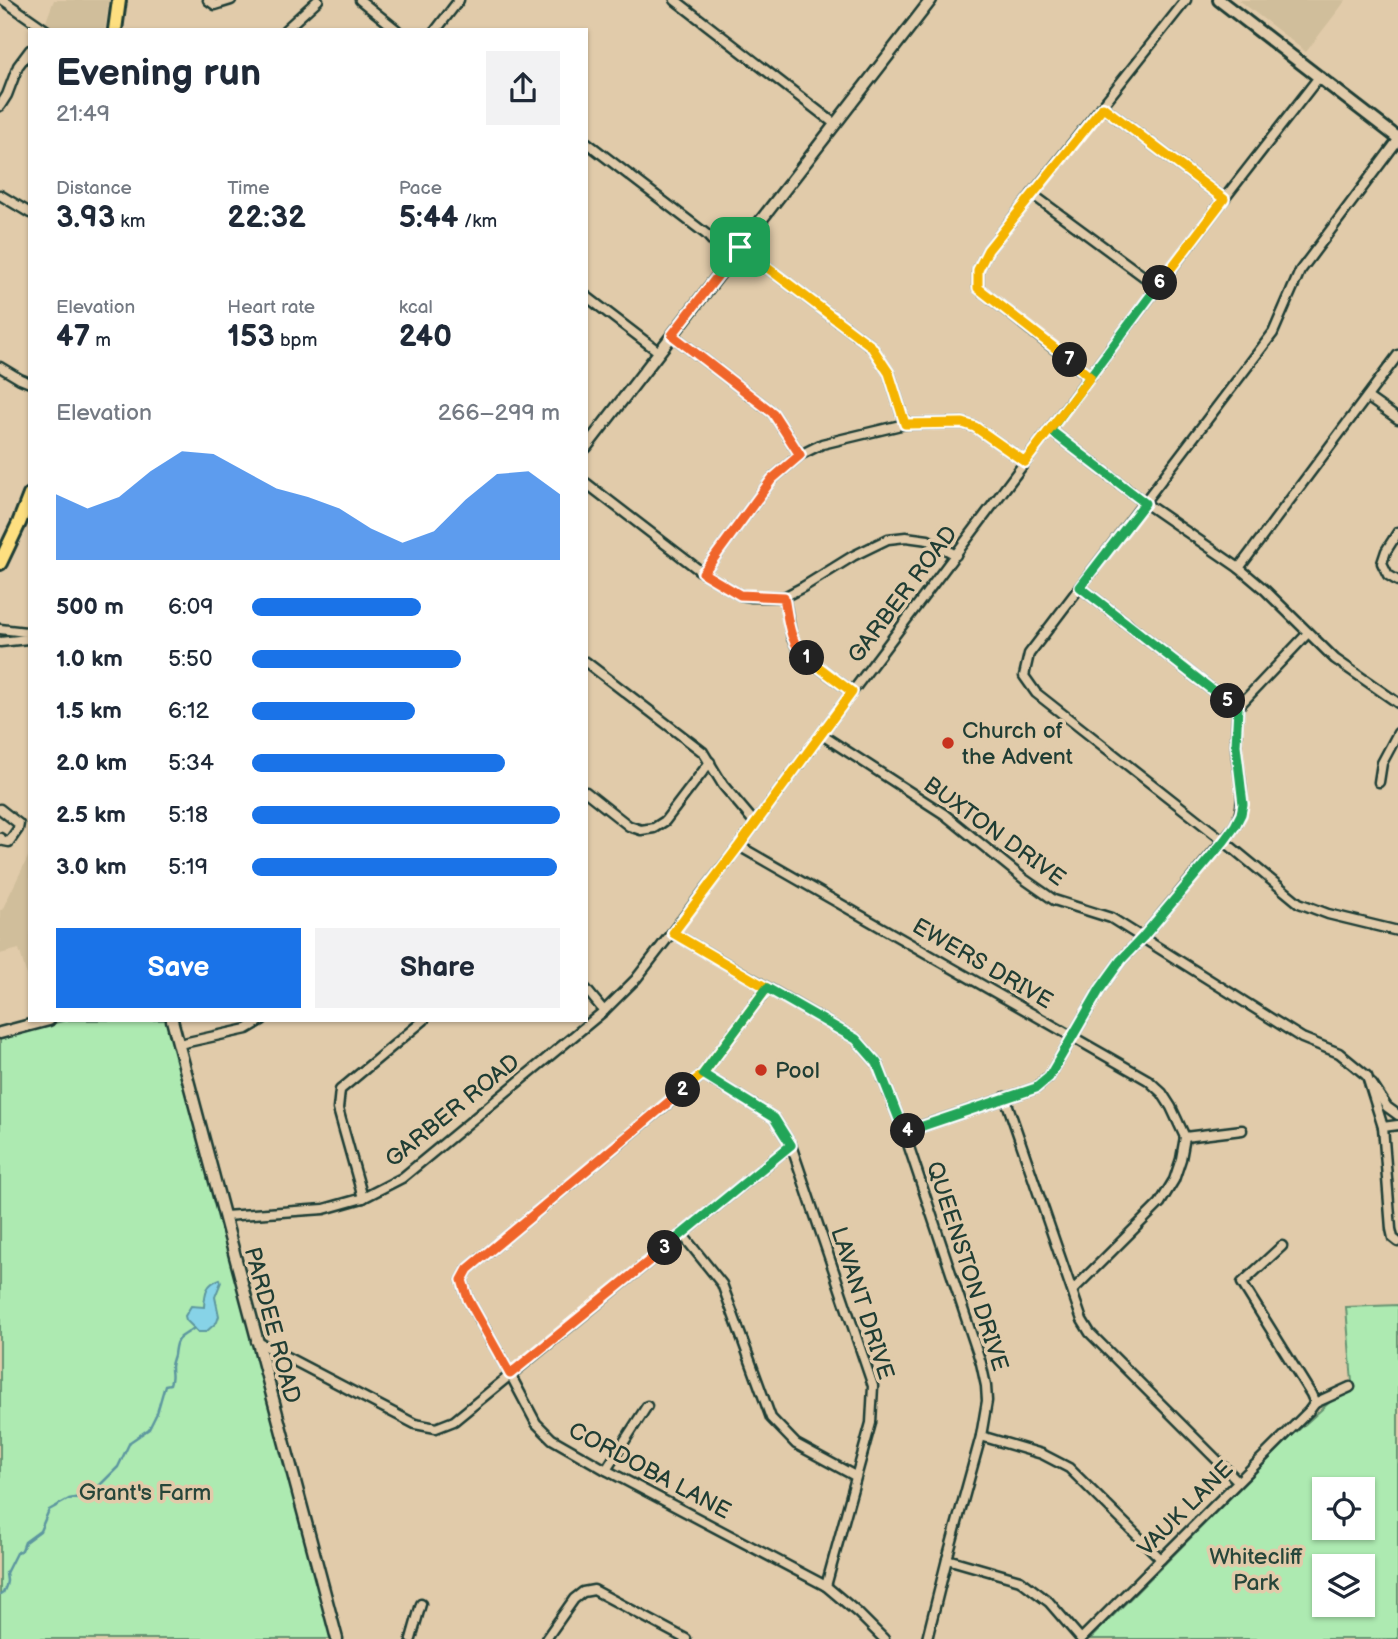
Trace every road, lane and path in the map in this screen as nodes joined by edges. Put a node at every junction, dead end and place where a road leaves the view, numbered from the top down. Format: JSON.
{"nodes":[{"id":1,"x":2,"y":0,"type":"edge"},
{"id":2,"x":119,"y":0,"type":"edge"},
{"id":3,"x":208,"y":0,"type":"edge"},
{"id":4,"x":318,"y":0,"type":"edge"},
{"id":5,"x":360,"y":0,"type":"edge"},
{"id":6,"x":459,"y":0,"type":"edge"},
{"id":7,"x":675,"y":0,"type":"edge"},
{"id":8,"x":931,"y":0,"type":"edge"},
{"id":9,"x":1186,"y":0,"type":"edge"},
{"id":10,"x":1219,"y":0,"type":"edge"},
{"id":11,"x":231,"y":1,"type":"edge"},
{"id":12,"x":42,"y":28,"type":"edge"},
{"id":13,"x":114,"y":28,"type":"edge"},
{"id":14,"x":287,"y":28,"type":"edge"},
{"id":15,"x":395,"y":28,"type":"edge"},
{"id":16,"x":438,"y":28,"type":"edge"},
{"id":17,"x":28,"y":52,"type":"edge"},
{"id":18,"x":1319,"y":77,"type":"junction"},
{"id":19,"x":0,"y":106,"type":"edge"},
{"id":20,"x":1103,"y":107,"type":"junction"},
{"id":21,"x":835,"y":124,"type":"junction"},
{"id":22,"x":1398,"y":139,"type":"edge"},
{"id":23,"x":588,"y":144,"type":"edge"},
{"id":24,"x":1032,"y":194,"type":"junction"},
{"id":25,"x":0,"y":195,"type":"edge"},
{"id":26,"x":1224,"y":199,"type":"junction"},
{"id":27,"x":28,"y":213,"type":"edge"},
{"id":28,"x":740,"y":247,"type":"junction"},
{"id":29,"x":732,"y":257,"type":"junction"},
{"id":30,"x":1158,"y":286,"type":"junction"},
{"id":31,"x":588,"y":298,"type":"edge"},
{"id":32,"x":672,"y":335,"type":"junction"},
{"id":33,"x":660,"y":352,"type":"junction"},
{"id":34,"x":1398,"y":355,"type":"edge"},
{"id":35,"x":0,"y":367,"type":"edge"},
{"id":36,"x":1090,"y":377,"type":"junction"},
{"id":37,"x":28,"y":382,"type":"edge"},
{"id":38,"x":1367,"y":397,"type":"junction"},
{"id":39,"x":1398,"y":419,"type":"edge"},
{"id":40,"x":905,"y":424,"type":"junction"},
{"id":41,"x":1050,"y":430,"type":"junction"},
{"id":42,"x":588,"y":444,"type":"edge"},
{"id":43,"x":800,"y":455,"type":"junction"},
{"id":44,"x":1025,"y":462,"type":"junction"},
{"id":45,"x":588,"y":486,"type":"edge"},
{"id":46,"x":28,"y":500,"type":"edge"},
{"id":47,"x":1145,"y":503,"type":"junction"},
{"id":48,"x":1398,"y":532,"type":"edge"},
{"id":49,"x":956,"y":555,"type":"junction"},
{"id":50,"x":0,"y":563,"type":"edge"},
{"id":51,"x":1239,"y":568,"type":"junction"},
{"id":52,"x":703,"y":573,"type":"junction"},
{"id":53,"x":1398,"y":581,"type":"edge"},
{"id":54,"x":1080,"y":587,"type":"junction"},
{"id":55,"x":784,"y":597,"type":"junction"},
{"id":56,"x":0,"y":629,"type":"edge"},
{"id":57,"x":1308,"y":632,"type":"junction"},
{"id":58,"x":28,"y":634,"type":"edge"},
{"id":59,"x":28,"y":638,"type":"edge"},
{"id":60,"x":0,"y":642,"type":"edge"},
{"id":61,"x":588,"y":665,"type":"edge"},
{"id":62,"x":852,"y":692,"type":"junction"},
{"id":63,"x":1398,"y":703,"type":"edge"},
{"id":64,"x":1238,"y":707,"type":"junction"},
{"id":65,"x":1398,"y":733,"type":"edge"},
{"id":66,"x":822,"y":735,"type":"junction"},
{"id":67,"x":710,"y":762,"type":"junction"},
{"id":68,"x":1379,"y":782,"type":"dead end"},
{"id":69,"x":588,"y":794,"type":"edge"},
{"id":70,"x":0,"y":808,"type":"edge"},
{"id":71,"x":755,"y":823,"type":"junction"},
{"id":72,"x":0,"y":838,"type":"edge"},
{"id":73,"x":1224,"y":841,"type":"junction"},
{"id":74,"x":739,"y":846,"type":"junction"},
{"id":75,"x":1398,"y":931,"type":"edge"},
{"id":76,"x":673,"y":933,"type":"junction"},
{"id":77,"x":1143,"y":937,"type":"junction"},
{"id":78,"x":767,"y":988,"type":"junction"},
{"id":79,"x":588,"y":991,"type":"edge"},
{"id":80,"x":604,"y":1011,"type":"junction"},
{"id":81,"x":41,"y":1022,"type":"edge"},
{"id":82,"x":173,"y":1022,"type":"edge"},
{"id":83,"x":259,"y":1022,"type":"edge"},
{"id":84,"x":422,"y":1022,"type":"edge"},
{"id":85,"x":0,"y":1033,"type":"edge"},
{"id":86,"x":1072,"y":1037,"type":"junction"},
{"id":87,"x":179,"y":1044,"type":"junction"},
{"id":88,"x":703,"y":1074,"type":"junction"},
{"id":89,"x":1367,"y":1076,"type":"junction"},
{"id":90,"x":1005,"y":1097,"type":"junction"},
{"id":91,"x":1398,"y":1115,"type":"edge"},
{"id":92,"x":1398,"y":1125,"type":"edge"},
{"id":93,"x":1382,"y":1127,"type":"junction"},
{"id":94,"x":1242,"y":1130,"type":"dead end"},
{"id":95,"x":904,"y":1132,"type":"junction"},
{"id":96,"x":1185,"y":1137,"type":"junction"},
{"id":97,"x":791,"y":1145,"type":"junction"},
{"id":98,"x":363,"y":1198,"type":"junction"},
{"id":99,"x":225,"y":1216,"type":"junction"},
{"id":100,"x":682,"y":1234,"type":"junction"},
{"id":101,"x":1398,"y":1242,"type":"edge"},
{"id":102,"x":1282,"y":1246,"type":"dead end"},
{"id":103,"x":1073,"y":1290,"type":"junction"},
{"id":104,"x":256,"y":1340,"type":"junction"},
{"id":105,"x":510,"y":1374,"type":"junction"},
{"id":106,"x":1350,"y":1387,"type":"dead end"},
{"id":107,"x":1315,"y":1403,"type":"junction"},
{"id":108,"x":647,"y":1406,"type":"dead end"},
{"id":109,"x":981,"y":1436,"type":"junction"},
{"id":110,"x":606,"y":1470,"type":"junction"},
{"id":111,"x":855,"y":1476,"type":"junction"},
{"id":112,"x":1238,"y":1481,"type":"junction"},
{"id":113,"x":947,"y":1559,"type":"junction"},
{"id":114,"x":1161,"y":1559,"type":"junction"},
{"id":115,"x":826,"y":1586,"type":"junction"},
{"id":116,"x":421,"y":1604,"type":"dead end"},
{"id":117,"x":337,"y":1639,"type":"edge"},
{"id":118,"x":411,"y":1639,"type":"edge"},
{"id":119,"x":546,"y":1639,"type":"edge"},
{"id":120,"x":686,"y":1639,"type":"edge"},
{"id":121,"x":884,"y":1639,"type":"edge"},
{"id":122,"x":926,"y":1639,"type":"edge"},
{"id":123,"x":1081,"y":1639,"type":"edge"}],
"edges":[{"from":1,"to":12,"type":"street"},
{"from":2,"to":13,"type":"main road"},
{"from":3,"to":11,"type":"street"},
{"from":4,"to":14,"type":"street"},
{"from":5,"to":15,"type":"street"},
{"from":6,"to":16,"type":"street"},
{"from":7,"to":21,"type":"street"},
{"from":8,"to":21,"type":"street"},
{"from":9,"to":20,"type":"street"},
{"from":10,"to":18,"type":"main road"},
{"from":17,"to":19,"type":"street"},
{"from":18,"to":22,"type":"main road"},
{"from":18,"to":26,"type":"street","name":"GARBER ROAD"},
{"from":20,"to":24,"type":"street"},
{"from":20,"to":26,"type":"street"},
{"from":21,"to":28,"type":"street"},
{"from":22,"to":47,"type":"street"},
{"from":23,"to":29,"type":"street"},
{"from":24,"to":30,"type":"street"},
{"from":24,"to":36,"type":"street"},
{"from":25,"to":27,"type":"street"},
{"from":26,"to":30,"type":"street","name":"GARBER ROAD"},
{"from":28,"to":29,"type":"street"},
{"from":28,"to":40,"type":"street"},
{"from":29,"to":32,"type":"street"},
{"from":30,"to":36,"type":"street","name":"GARBER ROAD"},
{"from":31,"to":33,"type":"street"},
{"from":32,"to":33,"type":"street"},
{"from":32,"to":43,"type":"street"},
{"from":33,"to":42,"type":"street"},
{"from":34,"to":38,"type":"street"},
{"from":35,"to":37,"type":"street"},
{"from":36,"to":41,"type":"street","name":"GARBER ROAD"},
{"from":38,"to":39,"type":"street"},
{"from":38,"to":51,"type":"street"},
{"from":40,"to":43,"type":"street"},
{"from":40,"to":44,"type":"street"},
{"from":41,"to":44,"type":"street","name":"GARBER ROAD"},
{"from":41,"to":47,"type":"street"},
{"from":43,"to":52,"type":"street"},
{"from":44,"to":49,"type":"street","name":"GARBER ROAD"},
{"from":45,"to":52,"type":"street"},
{"from":46,"to":50,"type":"main road"},
{"from":47,"to":51,"type":"street"},
{"from":47,"to":54,"type":"street"},
{"from":48,"to":53,"type":"street"},
{"from":49,"to":55,"type":"street"},
{"from":49,"to":62,"type":"street","name":"GARBER ROAD"},
{"from":51,"to":57,"type":"street"},
{"from":52,"to":55,"type":"street"},
{"from":54,"to":64,"type":"street"},
{"from":54,"to":73,"type":"street"},
{"from":55,"to":62,"type":"street"},
{"from":56,"to":58,"type":"street"},
{"from":57,"to":63,"type":"street"},
{"from":57,"to":64,"type":"street"},
{"from":59,"to":60,"type":"street"},
{"from":61,"to":67,"type":"street"},
{"from":62,"to":66,"type":"street","name":"GARBER ROAD"},
{"from":64,"to":73,"type":"street"},
{"from":65,"to":68,"type":"street"},
{"from":66,"to":71,"type":"street","name":"GARBER ROAD"},
{"from":66,"to":77,"type":"street","name":"BUXTON DRIVE"},
{"from":67,"to":69,"type":"street"},
{"from":67,"to":71,"type":"street"},
{"from":70,"to":72,"type":"street"},
{"from":71,"to":74,"type":"street","name":"GARBER ROAD"},
{"from":73,"to":75,"type":"street"},
{"from":73,"to":77,"type":"street"},
{"from":74,"to":76,"type":"street","name":"GARBER ROAD"},
{"from":74,"to":86,"type":"street","name":"EWERS DRIVE"},
{"from":76,"to":78,"type":"street","name":"QUEENSTON DRIVE"},
{"from":76,"to":80,"type":"street","name":"GARBER ROAD"},
{"from":77,"to":86,"type":"street"},
{"from":77,"to":89,"type":"street","name":"BUXTON DRIVE"},
{"from":78,"to":88,"type":"street","name":"CORDOBA LANE"},
{"from":78,"to":95,"type":"street","name":"QUEENSTON DRIVE"},
{"from":79,"to":80,"type":"street"},
{"from":80,"to":98,"type":"street","name":"GARBER ROAD"},
{"from":81,"to":85,"type":"street"},
{"from":82,"to":87,"type":"street","name":"PARDEE ROAD"},
{"from":83,"to":87,"type":"street"},
{"from":84,"to":98,"type":"street"},
{"from":86,"to":90,"type":"street"},
{"from":86,"to":96,"type":"street","name":"EWERS DRIVE"},
{"from":87,"to":99,"type":"street","name":"PARDEE ROAD"},
{"from":88,"to":97,"type":"street","name":"LAVANT DRIVE"},
{"from":88,"to":105,"type":"street","name":"CORDOBA LANE"},
{"from":89,"to":91,"type":"street","name":"BUXTON DRIVE"},
{"from":89,"to":93,"type":"street"},
{"from":90,"to":95,"type":"street"},
{"from":90,"to":103,"type":"street"},
{"from":92,"to":93,"type":"street"},
{"from":93,"to":101,"type":"street"},
{"from":94,"to":96,"type":"street"},
{"from":95,"to":109,"type":"street","name":"QUEENSTON DRIVE"},
{"from":96,"to":103,"type":"street"},
{"from":97,"to":100,"type":"street"},
{"from":97,"to":111,"type":"street","name":"LAVANT DRIVE"},
{"from":98,"to":99,"type":"street","name":"GARBER ROAD"},
{"from":99,"to":104,"type":"street","name":"PARDEE ROAD"},
{"from":100,"to":105,"type":"street"},
{"from":100,"to":111,"type":"street"},
{"from":102,"to":107,"type":"street"},
{"from":103,"to":112,"type":"street"},
{"from":104,"to":105,"type":"street"},
{"from":104,"to":117,"type":"street","name":"PARDEE ROAD"},
{"from":105,"to":110,"type":"street","name":"CORDOBA LANE"},
{"from":106,"to":107,"type":"street"},
{"from":107,"to":112,"type":"street","name":"VAUK LANE"},
{"from":108,"to":110,"type":"street"},
{"from":109,"to":113,"type":"street","name":"QUEENSTON DRIVE"},
{"from":109,"to":114,"type":"street"},
{"from":110,"to":115,"type":"street","name":"CORDOBA LANE"},
{"from":111,"to":115,"type":"street","name":"LAVANT DRIVE"},
{"from":112,"to":114,"type":"street","name":"VAUK LANE"},
{"from":113,"to":122,"type":"street","name":"QUEENSTON DRIVE"},
{"from":113,"to":123,"type":"street"},
{"from":114,"to":123,"type":"street","name":"VAUK LANE"},
{"from":115,"to":121,"type":"street","name":"CORDOBA LANE"},
{"from":116,"to":118,"type":"street"},
{"from":119,"to":120,"type":"street"}]}
